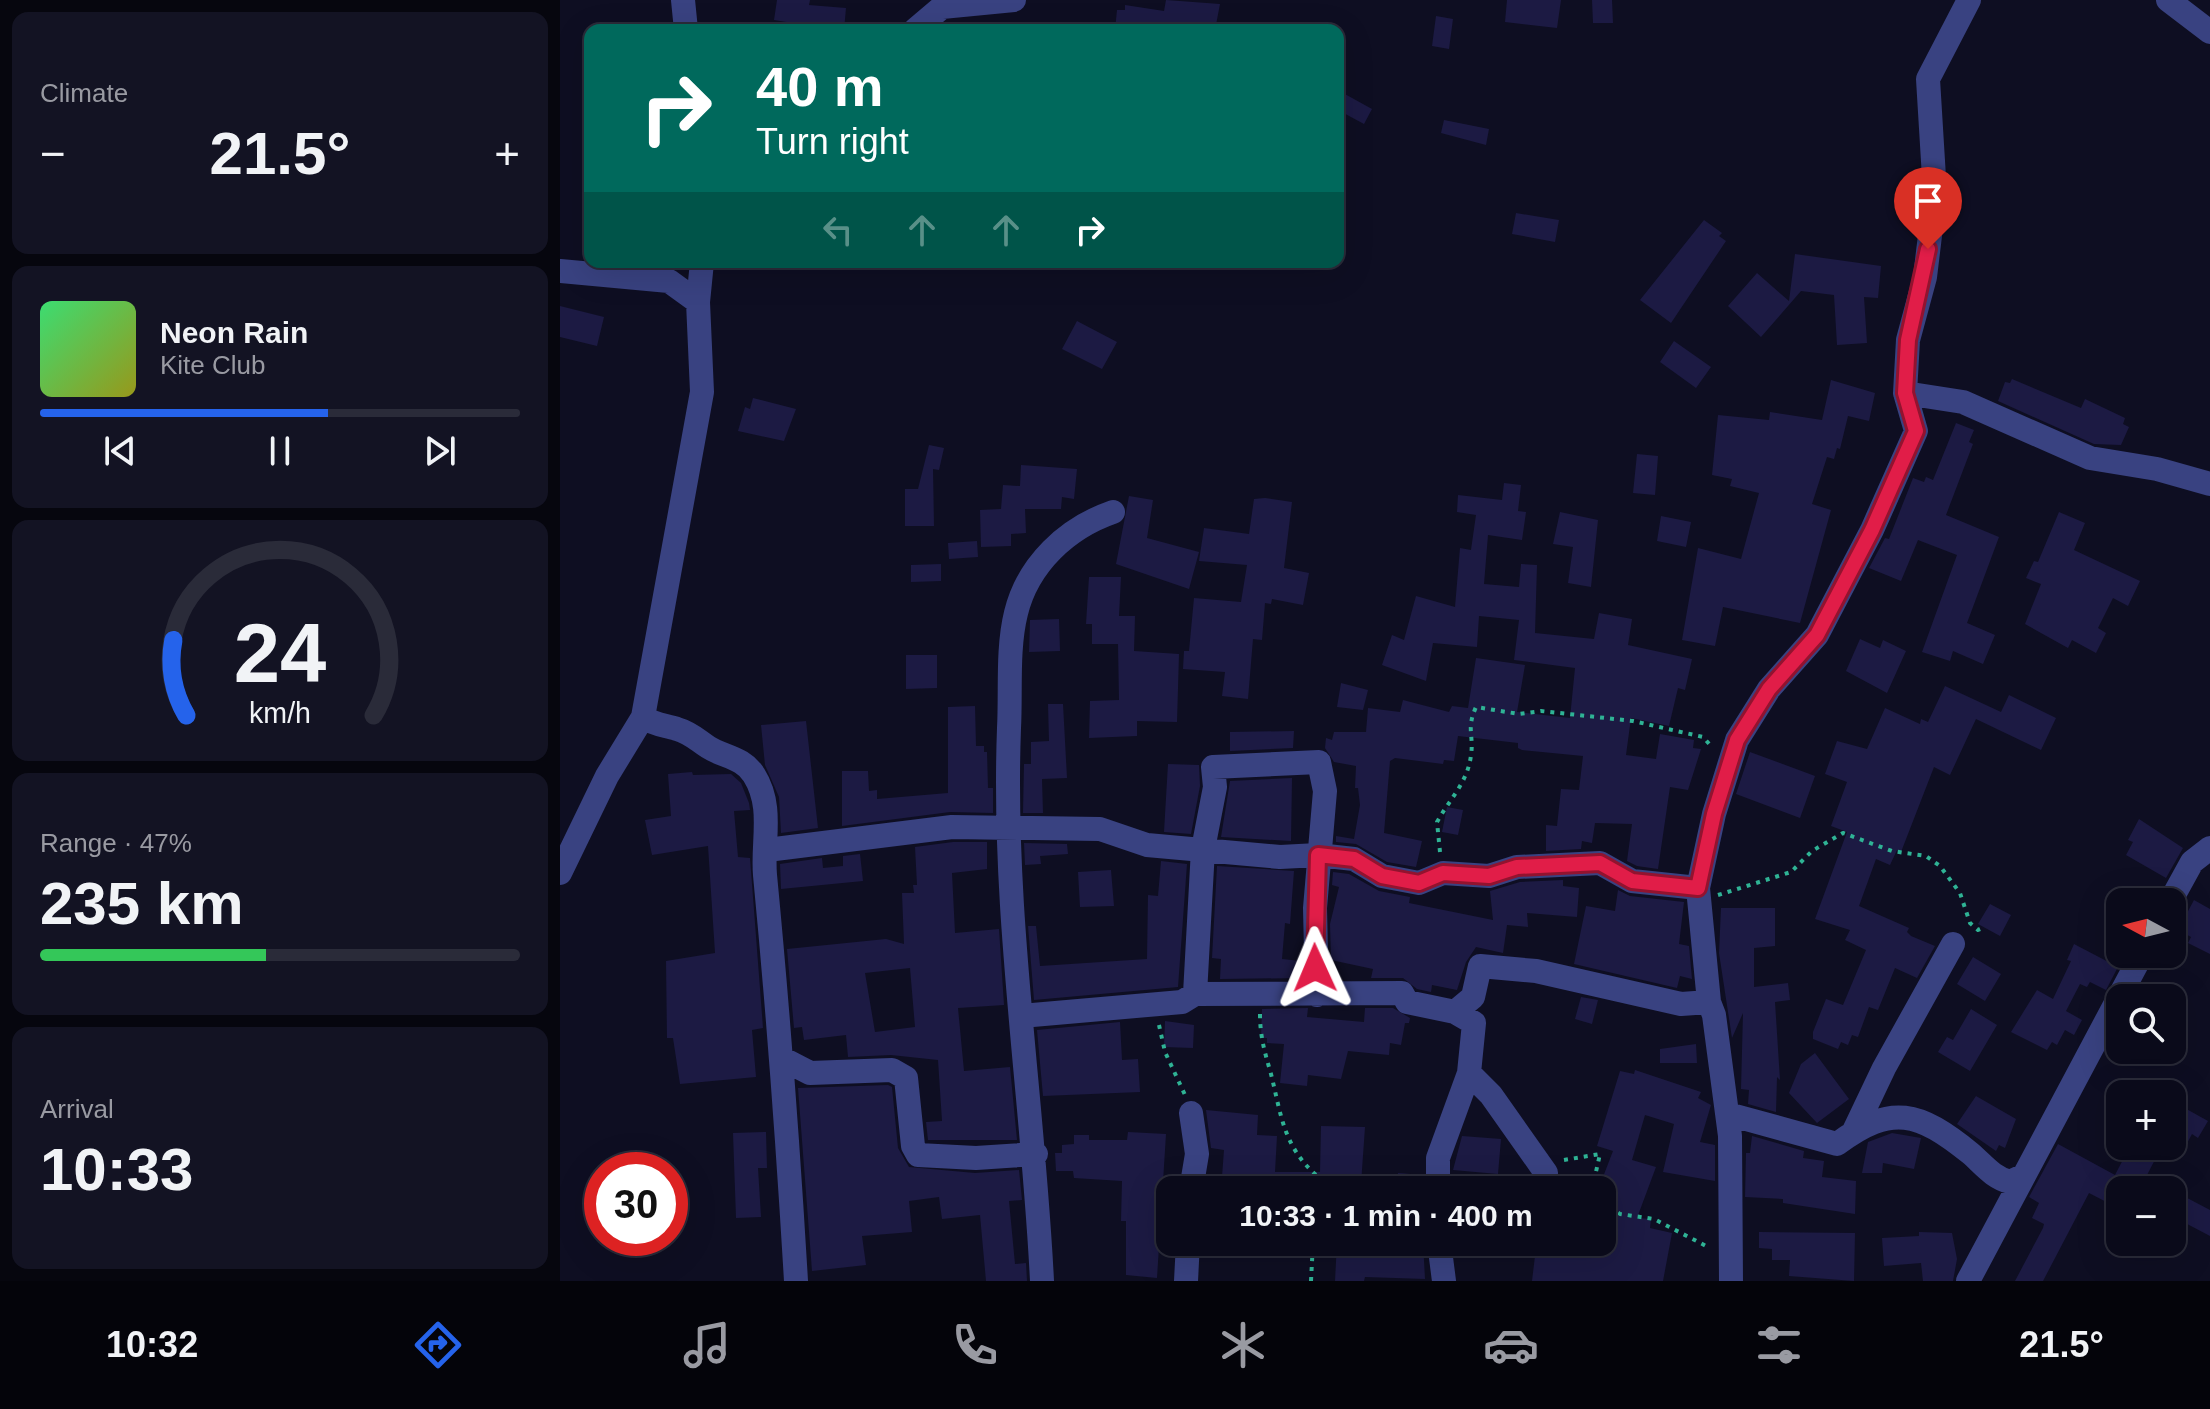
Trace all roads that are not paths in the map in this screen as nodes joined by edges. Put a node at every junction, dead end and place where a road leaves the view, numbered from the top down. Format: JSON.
{"nodes":[{"id":1,"x":683,"y":0,"type":"edge"},
{"id":2,"x":1014,"y":0,"type":"edge"},
{"id":3,"x":1969,"y":0,"type":"edge"},
{"id":4,"x":2168,"y":0,"type":"edge"},
{"id":5,"x":685,"y":24,"type":"edge"},
{"id":6,"x":922,"y":24,"type":"edge"},
{"id":7,"x":2210,"y":32,"type":"edge"},
{"id":8,"x":701,"y":268,"type":"edge"},
{"id":9,"x":560,"y":271,"type":"edge"},
{"id":10,"x":698,"y":302,"type":"junction"},
{"id":11,"x":1905,"y":393,"type":"junction"},
{"id":12,"x":2210,"y":484,"type":"edge"},
{"id":13,"x":1113,"y":512,"type":"dead end"},
{"id":14,"x":643,"y":717,"type":"junction"},
{"id":15,"x":1008,"y":828,"type":"junction"},
{"id":16,"x":2210,"y":848,"type":"edge"},
{"id":17,"x":1203,"y":849,"type":"junction"},
{"id":18,"x":767,"y":850,"type":"junction"},
{"id":19,"x":1318,"y":855,"type":"junction"},
{"id":20,"x":560,"y":873,"type":"edge"},
{"id":21,"x":2178,"y":888,"type":"edge"},
{"id":22,"x":1699,"y":889,"type":"junction"},
{"id":23,"x":1953,"y":944,"type":"dead end"},
{"id":24,"x":2134,"y":968,"type":"edge"},
{"id":25,"x":1195,"y":994,"type":"junction"},
{"id":26,"x":1317,"y":995,"type":"junction"},
{"id":27,"x":1709,"y":1002,"type":"junction"},
{"id":28,"x":1455,"y":1012,"type":"junction"},
{"id":29,"x":1021,"y":1016,"type":"junction"},
{"id":30,"x":783,"y":1059,"type":"junction"},
{"id":31,"x":1469,"y":1073,"type":"junction"},
{"id":32,"x":1191,"y":1113,"type":"road end"},
{"id":33,"x":1728,"y":1114,"type":"junction"},
{"id":34,"x":1854,"y":1131,"type":"junction"},
{"id":35,"x":1036,"y":1154,"type":"junction"},
{"id":36,"x":1542,"y":1167,"type":"road end"},
{"id":37,"x":1193,"y":1176,"type":"edge"},
{"id":38,"x":1438,"y":1176,"type":"edge"},
{"id":39,"x":2023,"y":1176,"type":"junction"},
{"id":40,"x":1187,"y":1256,"type":"edge"},
{"id":41,"x":1441,"y":1256,"type":"edge"},
{"id":42,"x":796,"y":1281,"type":"edge"},
{"id":43,"x":1042,"y":1281,"type":"edge"},
{"id":44,"x":1186,"y":1281,"type":"edge"},
{"id":45,"x":1444,"y":1281,"type":"edge"},
{"id":46,"x":1731,"y":1281,"type":"edge"},
{"id":47,"x":1968,"y":1281,"type":"edge"}],
"edges":[{"from":1,"to":5,"type":"street"},
{"from":2,"to":6,"type":"street"},
{"from":3,"to":11,"type":"street"},
{"from":4,"to":7,"type":"street"},
{"from":8,"to":10,"type":"street"},
{"from":9,"to":10,"type":"street"},
{"from":10,"to":14,"type":"street"},
{"from":11,"to":12,"type":"street"},
{"from":11,"to":22,"type":"street"},
{"from":13,"to":15,"type":"street"},
{"from":14,"to":18,"type":"street"},
{"from":14,"to":20,"type":"street"},
{"from":15,"to":17,"type":"street"},
{"from":15,"to":18,"type":"street"},
{"from":15,"to":29,"type":"street"},
{"from":16,"to":21,"type":"street"},
{"from":17,"to":19,"type":"street"},
{"from":17,"to":19,"type":"street"},
{"from":17,"to":25,"type":"street"},
{"from":18,"to":30,"type":"street"},
{"from":19,"to":22,"type":"street"},
{"from":19,"to":26,"type":"street"},
{"from":22,"to":27,"type":"street"},
{"from":23,"to":34,"type":"street"},
{"from":24,"to":39,"type":"street"},
{"from":25,"to":26,"type":"street"},
{"from":25,"to":29,"type":"street"},
{"from":26,"to":28,"type":"street"},
{"from":27,"to":28,"type":"street"},
{"from":27,"to":33,"type":"street"},
{"from":28,"to":31,"type":"street"},
{"from":29,"to":35,"type":"street"},
{"from":30,"to":35,"type":"street"},
{"from":30,"to":42,"type":"street"},
{"from":31,"to":36,"type":"street"},
{"from":31,"to":38,"type":"street"},
{"from":32,"to":37,"type":"street"},
{"from":33,"to":34,"type":"street"},
{"from":33,"to":46,"type":"street"},
{"from":34,"to":39,"type":"street"},
{"from":35,"to":43,"type":"street"},
{"from":39,"to":47,"type":"street"},
{"from":40,"to":44,"type":"street"},
{"from":41,"to":45,"type":"street"}]}
